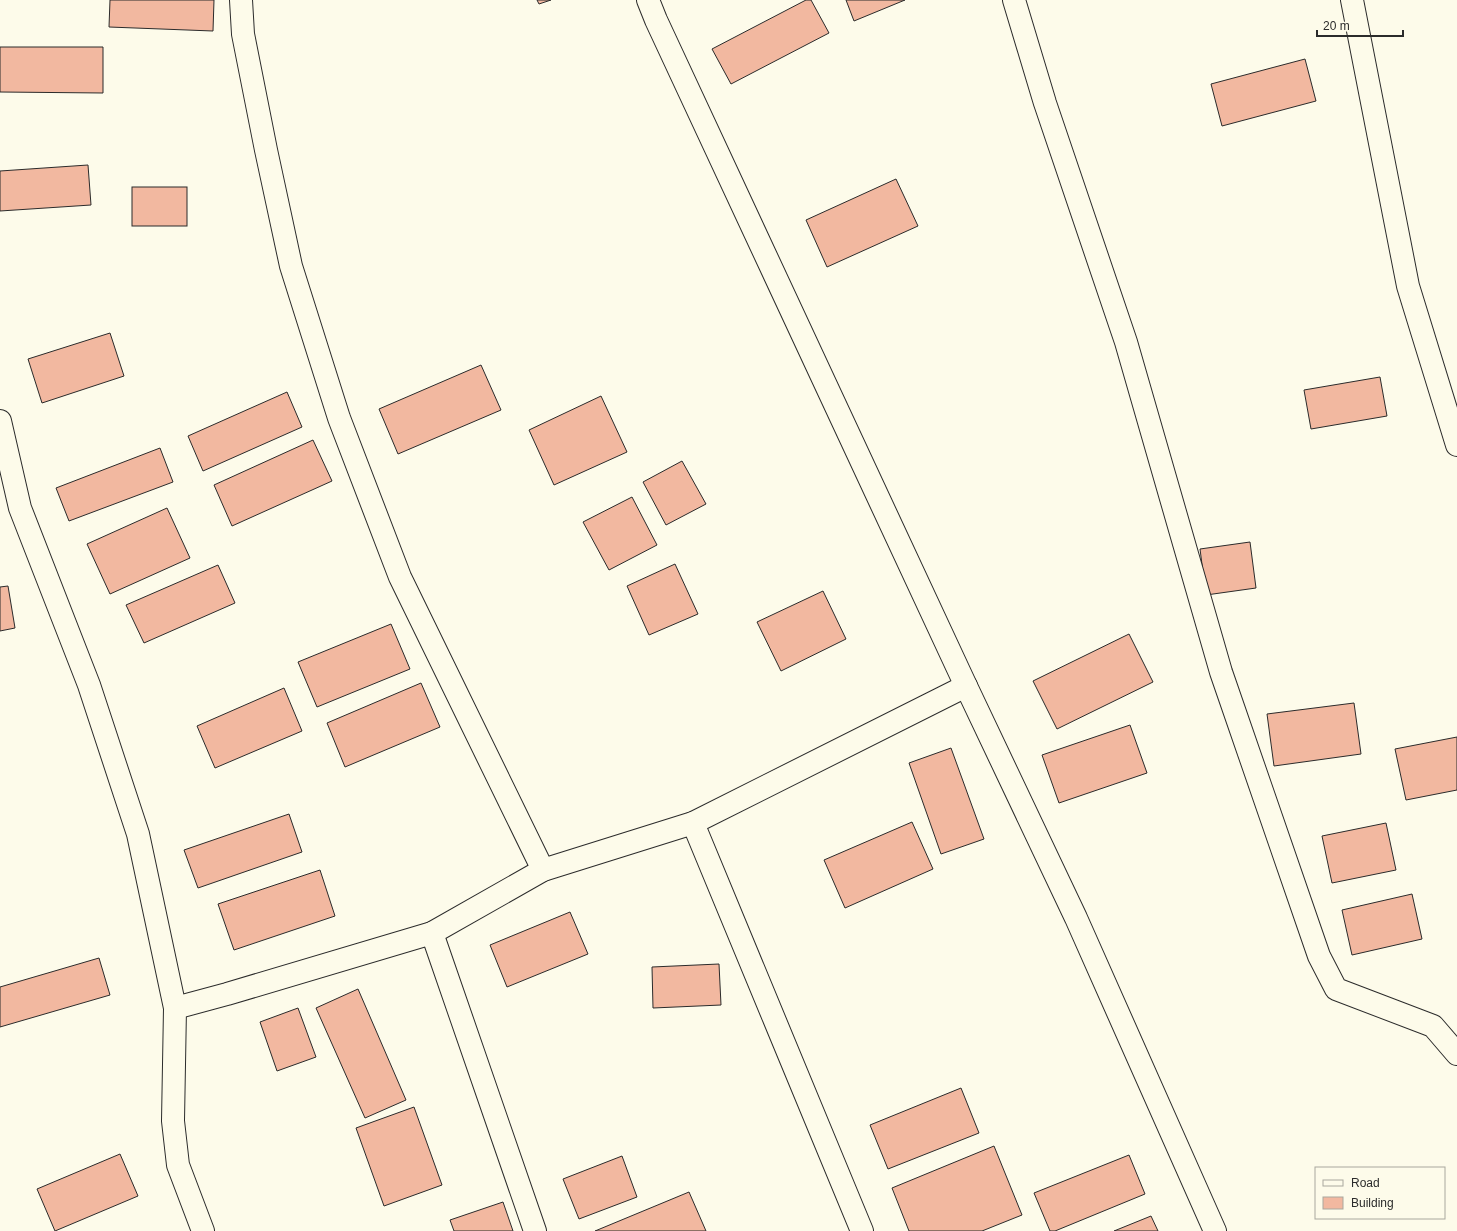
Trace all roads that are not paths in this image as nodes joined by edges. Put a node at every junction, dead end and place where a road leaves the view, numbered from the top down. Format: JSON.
{"nodes":[{"id":1,"x":240,"y":0,"type":"edge"},
{"id":2,"x":648,"y":0,"type":"edge"},
{"id":3,"x":1014,"y":0,"type":"edge"},
{"id":4,"x":1352,"y":0,"type":"edge"},
{"id":5,"x":0,"y":421,"type":"edge"},
{"id":6,"x":1457,"y":445,"type":"edge"},
{"id":7,"x":966,"y":686,"type":"junction"},
{"id":8,"x":693,"y":823,"type":"junction"},
{"id":9,"x":543,"y":870,"type":"junction"},
{"id":10,"x":432,"y":933,"type":"junction"},
{"id":11,"x":175,"y":1008,"type":"junction"},
{"id":12,"x":1457,"y":1054,"type":"edge"},
{"id":13,"x":203,"y":1231,"type":"edge"},
{"id":14,"x":535,"y":1231,"type":"edge"},
{"id":15,"x":862,"y":1231,"type":"edge"},
{"id":16,"x":1214,"y":1231,"type":"edge"}],
"edges":[{"from":1,"to":9,"type":"street"},
{"from":2,"to":7,"type":"street"},
{"from":3,"to":12,"type":"street"},
{"from":4,"to":6,"type":"street"},
{"from":5,"to":11,"type":"street"},
{"from":7,"to":8,"type":"street"},
{"from":7,"to":16,"type":"street"},
{"from":8,"to":9,"type":"street"},
{"from":8,"to":15,"type":"street"},
{"from":9,"to":10,"type":"street"},
{"from":10,"to":11,"type":"street"},
{"from":10,"to":14,"type":"street"},
{"from":11,"to":13,"type":"street"}]}
